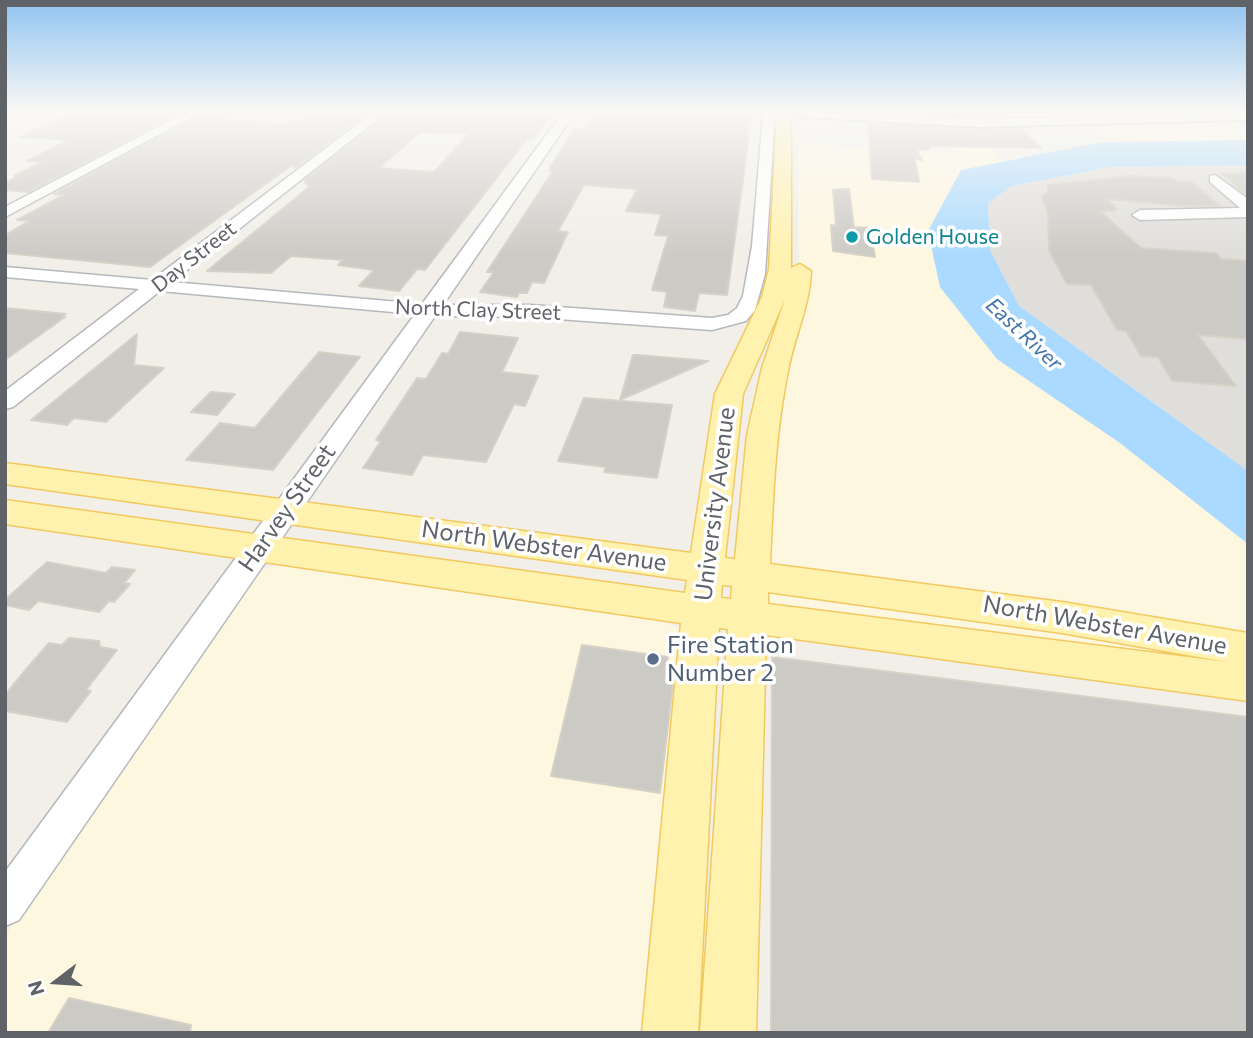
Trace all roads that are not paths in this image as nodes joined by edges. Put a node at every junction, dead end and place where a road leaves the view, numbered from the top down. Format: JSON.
{"nodes":[{"id":1,"x":106,"y":159,"type":"edge"},
{"id":2,"x":319,"y":159,"type":"edge"},
{"id":3,"x":535,"y":159,"type":"edge"},
{"id":4,"x":777,"y":159,"type":"edge"},
{"id":5,"x":783,"y":159,"type":"edge"},
{"id":6,"x":788,"y":159,"type":"edge"},
{"id":7,"x":1215,"y":179,"type":"dead end"},
{"id":8,"x":1248,"y":209,"type":"edge"},
{"id":9,"x":5,"y":213,"type":"edge"},
{"id":10,"x":1140,"y":215,"type":"dead end"},
{"id":11,"x":5,"y":272,"type":"edge"},
{"id":12,"x":156,"y":286,"type":"junction"},
{"id":13,"x":428,"y":310,"type":"junction"},
{"id":14,"x":5,"y":402,"type":"edge"},
{"id":15,"x":5,"y":473,"type":"edge"},
{"id":16,"x":287,"y":509,"type":"junction"},
{"id":17,"x":5,"y":512,"type":"edge"},
{"id":18,"x":259,"y":547,"type":"junction"},
{"id":19,"x":704,"y":590,"type":"junction"},
{"id":20,"x":750,"y":597,"type":"junction"},
{"id":21,"x":1248,"y":650,"type":"edge"},
{"id":22,"x":1248,"y":683,"type":"edge"},
{"id":23,"x":5,"y":906,"type":"edge"},
{"id":24,"x":670,"y":1033,"type":"edge"},
{"id":25,"x":728,"y":1033,"type":"edge"}],
"edges":[{"from":1,"to":9,"type":"street"},
{"from":2,"to":12,"type":"street","name":"Day Street"},
{"from":3,"to":13,"type":"street","name":"Harvey Street"},
{"from":4,"to":13,"type":"street","name":"North Clay Street"},
{"from":5,"to":19,"type":"main road","name":"University Avenue"},
{"from":6,"to":20,"type":"main road","name":"University Avenue"},
{"from":7,"to":8,"type":"street"},
{"from":8,"to":10,"type":"street"},
{"from":11,"to":12,"type":"street","name":"North Clay Street"},
{"from":12,"to":13,"type":"street","name":"North Clay Street"},
{"from":12,"to":14,"type":"street","name":"Day Street"},
{"from":13,"to":16,"type":"street","name":"Harvey Street"},
{"from":15,"to":16,"type":"main road","name":"North Webster Avenue"},
{"from":16,"to":18,"type":"street","name":"Harvey Street"},
{"from":16,"to":19,"type":"main road","name":"North Webster Avenue"},
{"from":17,"to":18,"type":"main road","name":"North Webster Avenue"},
{"from":18,"to":19,"type":"main road","name":"North Webster Avenue"},
{"from":18,"to":23,"type":"street","name":"Harvey Street"},
{"from":19,"to":20,"type":"main road","name":"North Webster Avenue"},
{"from":19,"to":24,"type":"main road","name":"University Avenue"},
{"from":20,"to":21,"type":"main road","name":"North Webster Avenue"},
{"from":20,"to":22,"type":"main road","name":"North Webster Avenue"},
{"from":20,"to":25,"type":"main road","name":"University Avenue"}]}
